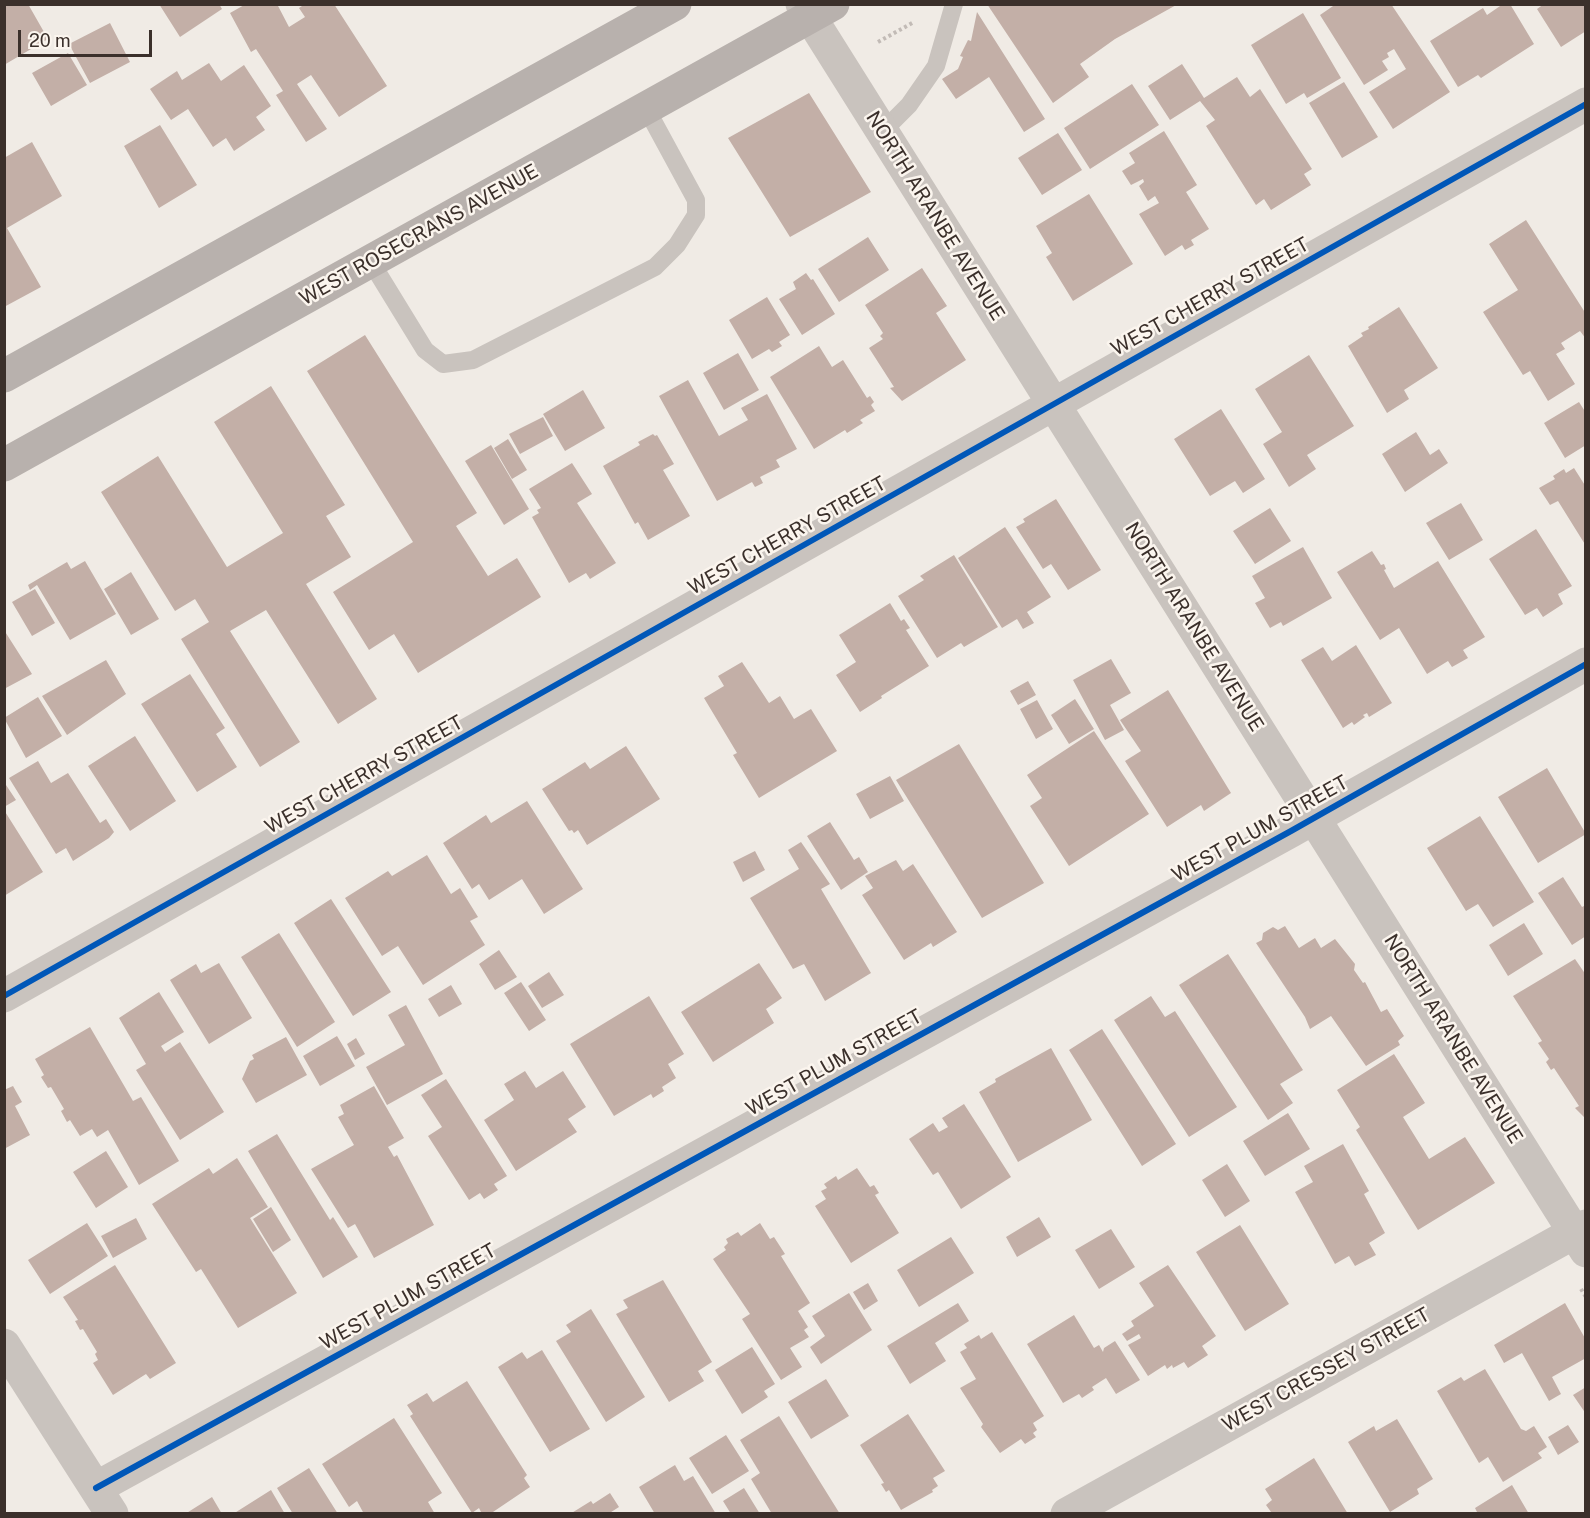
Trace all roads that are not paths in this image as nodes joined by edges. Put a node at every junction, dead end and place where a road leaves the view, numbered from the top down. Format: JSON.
{"nodes":[{"id":1,"x":675,"y":4,"type":"edge"},
{"id":2,"x":954,"y":4,"type":"edge"},
{"id":3,"x":815,"y":9,"type":"edge"},
{"id":4,"x":1586,"y":104,"type":"edge"},
{"id":5,"x":646,"y":108,"type":"junction"},
{"id":6,"x":882,"y":132,"type":"junction"},
{"id":7,"x":371,"y":262,"type":"junction"},
{"id":8,"x":4,"y":376,"type":"edge"},
{"id":9,"x":1053,"y":404,"type":"junction"},
{"id":10,"x":4,"y":465,"type":"edge"},
{"id":11,"x":1586,"y":664,"type":"edge"},
{"id":12,"x":1314,"y":818,"type":"junction"},
{"id":13,"x":4,"y":996,"type":"edge"},
{"id":14,"x":1582,"y":1236,"type":"edge"},
{"id":15,"x":4,"y":1345,"type":"edge"},
{"id":16,"x":104,"y":1501,"type":"edge"},
{"id":17,"x":1067,"y":1514,"type":"edge"}],
"edges":[{"from":1,"to":8,"type":"main road"},
{"from":2,"to":6,"type":"lane"},
{"from":3,"to":5,"type":"main road","name":"WEST ROSECRANS AVENUE"},
{"from":3,"to":6,"type":"street","name":"NORTH ARANBE AVENUE"},
{"from":4,"to":9,"type":"street","name":"WEST CHERRY STREET"},
{"from":5,"to":7,"type":"main road","name":"WEST ROSECRANS AVENUE"},
{"from":5,"to":7,"type":"lane"},
{"from":6,"to":9,"type":"street","name":"NORTH ARANBE AVENUE"},
{"from":7,"to":10,"type":"main road","name":"WEST ROSECRANS AVENUE"},
{"from":9,"to":12,"type":"street","name":"NORTH ARANBE AVENUE"},
{"from":9,"to":13,"type":"street","name":"WEST CHERRY STREET"},
{"from":11,"to":12,"type":"street","name":"WEST PLUM STREET"},
{"from":12,"to":14,"type":"street","name":"NORTH ARANBE AVENUE"},
{"from":12,"to":16,"type":"street","name":"WEST PLUM STREET"},
{"from":14,"to":17,"type":"street","name":"WEST CRESSEY STREET"},
{"from":15,"to":16,"type":"street"}]}
